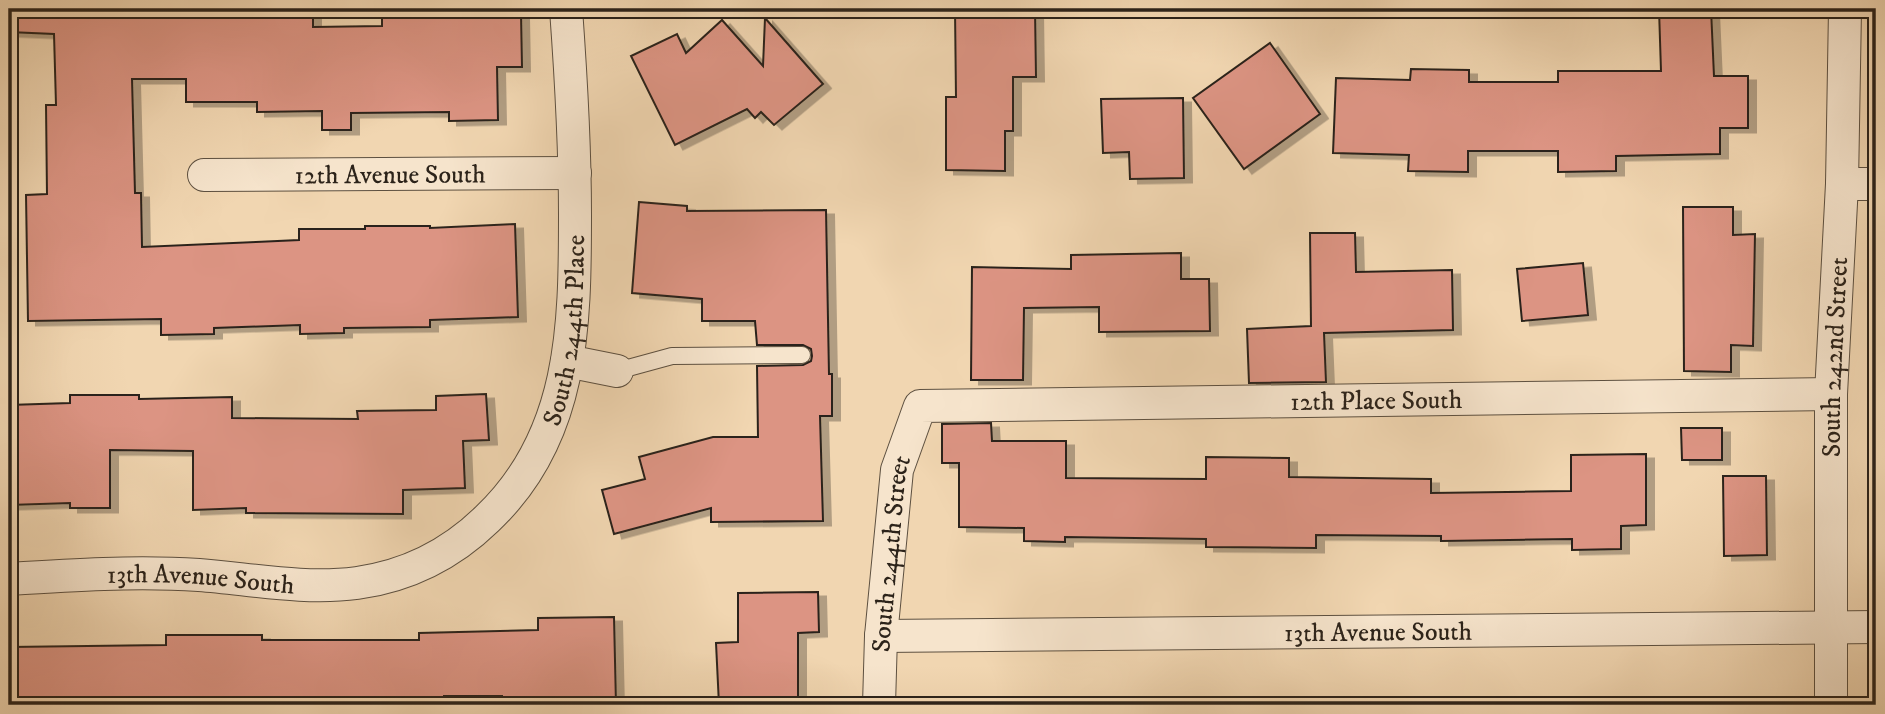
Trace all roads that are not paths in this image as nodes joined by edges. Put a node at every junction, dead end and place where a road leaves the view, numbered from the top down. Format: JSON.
{"nodes":[{"id":1,"x":566,"y":9,"type":"edge"},
{"id":2,"x":1845,"y":9,"type":"edge"},
{"id":3,"x":575,"y":173,"type":"junction"},
{"id":4,"x":204,"y":175,"type":"dead end"},
{"id":5,"x":1842,"y":184,"type":"junction"},
{"id":6,"x":1876,"y":184,"type":"edge"},
{"id":7,"x":802,"y":355,"type":"dead end"},
{"id":8,"x":567,"y":361,"type":"junction"},
{"id":9,"x":617,"y":371,"type":"joint"},
{"id":10,"x":1831,"y":394,"type":"junction"},
{"id":11,"x":920,"y":406,"type":"joint"},
{"id":12,"x":392,"y":576,"type":"joint"},
{"id":13,"x":9,"y":579,"type":"edge"},
{"id":14,"x":1831,"y":627,"type":"junction"},
{"id":15,"x":1876,"y":627,"type":"edge"},
{"id":16,"x":881,"y":636,"type":"junction"},
{"id":17,"x":879,"y":705,"type":"edge"},
{"id":18,"x":1831,"y":705,"type":"edge"}],
"edges":[{"from":1,"to":3,"type":"street","name":"South 244th Place"},
{"from":2,"to":5,"type":"street","name":"South 242nd Street"},
{"from":3,"to":4,"type":"street","name":"12th Avenue South"},
{"from":3,"to":8,"type":"street","name":"South 244th Place"},
{"from":5,"to":6,"type":"street"},
{"from":5,"to":10,"type":"street","name":"South 242nd Street"},
{"from":7,"to":9,"type":"lane"},
{"from":8,"to":9,"type":"street"},
{"from":8,"to":12,"type":"street","name":"South 244th Place"},
{"from":10,"to":11,"type":"street","name":"12th Place South"},
{"from":10,"to":14,"type":"street","name":"South 242nd Street"},
{"from":11,"to":16,"type":"street","name":"South 244th Street"},
{"from":12,"to":13,"type":"street","name":"13th Avenue South"},
{"from":14,"to":15,"type":"street","name":"13th Avenue South"},
{"from":14,"to":16,"type":"street","name":"13th Avenue South"},
{"from":14,"to":18,"type":"street","name":"South 242nd Street"},
{"from":16,"to":17,"type":"street","name":"South 244th Street"}]}
